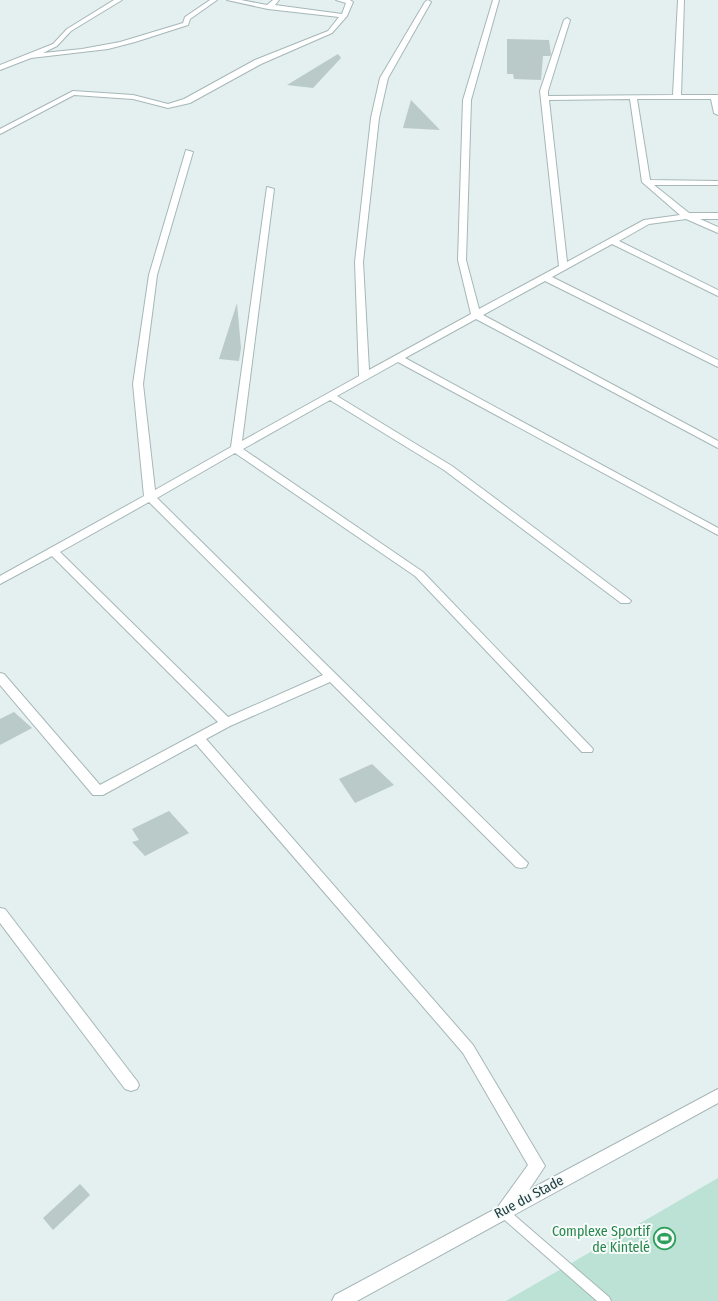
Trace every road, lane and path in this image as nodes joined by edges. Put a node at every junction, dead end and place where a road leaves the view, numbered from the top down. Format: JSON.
{"nodes":[{"id":1,"x":119,"y":0,"type":"edge"},
{"id":2,"x":214,"y":0,"type":"edge"},
{"id":3,"x":230,"y":0,"type":"edge"},
{"id":4,"x":278,"y":0,"type":"edge"},
{"id":5,"x":339,"y":0,"type":"edge"},
{"id":6,"x":496,"y":0,"type":"edge"},
{"id":7,"x":681,"y":0,"type":"edge"},
{"id":8,"x":428,"y":2,"type":"dead end"},
{"id":9,"x":271,"y":6,"type":"junction"},
{"id":10,"x":344,"y":16,"type":"junction"},
{"id":11,"x":567,"y":20,"type":"dead end"},
{"id":12,"x":30,"y":56,"type":"junction"},
{"id":13,"x":0,"y":68,"type":"edge"},
{"id":14,"x":633,"y":97,"type":"junction"},
{"id":15,"x":677,"y":97,"type":"junction"},
{"id":16,"x":716,"y":97,"type":"edge"},
{"id":17,"x":545,"y":98,"type":"junction"},
{"id":18,"x":718,"y":113,"type":"edge"},
{"id":19,"x":0,"y":132,"type":"edge"},
{"id":20,"x":189,"y":152,"type":"dead end"},
{"id":21,"x":646,"y":182,"type":"junction"},
{"id":22,"x":718,"y":183,"type":"edge"},
{"id":23,"x":270,"y":189,"type":"dead end"},
{"id":24,"x":687,"y":216,"type":"junction"},
{"id":25,"x":718,"y":216,"type":"edge"},
{"id":26,"x":718,"y":230,"type":"edge"},
{"id":27,"x":612,"y":241,"type":"junction"},
{"id":28,"x":563,"y":267,"type":"junction"},
{"id":29,"x":545,"y":277,"type":"junction"},
{"id":30,"x":718,"y":292,"type":"edge"},
{"id":31,"x":476,"y":315,"type":"junction"},
{"id":32,"x":399,"y":358,"type":"junction"},
{"id":33,"x":718,"y":364,"type":"edge"},
{"id":34,"x":364,"y":377,"type":"junction"},
{"id":35,"x":330,"y":396,"type":"junction"},
{"id":36,"x":718,"y":445,"type":"edge"},
{"id":37,"x":236,"y":448,"type":"junction"},
{"id":38,"x":150,"y":497,"type":"junction"},
{"id":39,"x":718,"y":532,"type":"edge"},
{"id":40,"x":53,"y":552,"type":"junction"},
{"id":41,"x":0,"y":581,"type":"edge"},
{"id":42,"x":625,"y":601,"type":"dead end"},
{"id":43,"x":332,"y":676,"type":"junction"},
{"id":44,"x":0,"y":677,"type":"edge"},
{"id":45,"x":226,"y":723,"type":"junction"},
{"id":46,"x":198,"y":738,"type":"junction"},
{"id":47,"x":587,"y":749,"type":"dead end"},
{"id":48,"x":521,"y":863,"type":"dead end"},
{"id":49,"x":0,"y":913,"type":"edge"},
{"id":50,"x":131,"y":1085,"type":"dead end"},
{"id":51,"x":718,"y":1096,"type":"edge"},
{"id":52,"x":503,"y":1212,"type":"junction"},
{"id":53,"x":341,"y":1301,"type":"edge"},
{"id":54,"x":605,"y":1301,"type":"edge"}],
"edges":[{"from":1,"to":12,"type":"street"},
{"from":2,"to":12,"type":"street"},
{"from":3,"to":9,"type":"street"},
{"from":4,"to":9,"type":"street"},
{"from":5,"to":10,"type":"street"},
{"from":6,"to":31,"type":"street"},
{"from":7,"to":15,"type":"street"},
{"from":8,"to":34,"type":"street"},
{"from":9,"to":10,"type":"street"},
{"from":10,"to":19,"type":"street"},
{"from":11,"to":17,"type":"street"},
{"from":12,"to":13,"type":"street"},
{"from":14,"to":15,"type":"street"},
{"from":14,"to":17,"type":"street"},
{"from":14,"to":21,"type":"street"},
{"from":15,"to":16,"type":"street"},
{"from":16,"to":18,"type":"street"},
{"from":17,"to":28,"type":"street"},
{"from":20,"to":38,"type":"street"},
{"from":21,"to":22,"type":"street"},
{"from":21,"to":24,"type":"street"},
{"from":23,"to":37,"type":"street"},
{"from":24,"to":25,"type":"street"},
{"from":24,"to":26,"type":"street"},
{"from":24,"to":27,"type":"street"},
{"from":27,"to":28,"type":"street"},
{"from":27,"to":30,"type":"street"},
{"from":28,"to":29,"type":"street"},
{"from":29,"to":31,"type":"street"},
{"from":29,"to":33,"type":"street"},
{"from":31,"to":32,"type":"street"},
{"from":31,"to":36,"type":"street"},
{"from":32,"to":34,"type":"street"},
{"from":32,"to":39,"type":"street"},
{"from":34,"to":35,"type":"street"},
{"from":35,"to":37,"type":"street"},
{"from":35,"to":42,"type":"street"},
{"from":37,"to":38,"type":"street"},
{"from":37,"to":47,"type":"street"},
{"from":38,"to":40,"type":"street"},
{"from":38,"to":43,"type":"street"},
{"from":40,"to":41,"type":"street"},
{"from":40,"to":45,"type":"street"},
{"from":43,"to":45,"type":"street"},
{"from":43,"to":48,"type":"street"},
{"from":44,"to":46,"type":"street"},
{"from":45,"to":46,"type":"street"},
{"from":46,"to":52,"type":"street"},
{"from":49,"to":50,"type":"street"},
{"from":51,"to":52,"type":"street","name":"Rue du Stade"},
{"from":52,"to":53,"type":"street","name":"Rue du Stade"},
{"from":52,"to":54,"type":"lane"}]}
